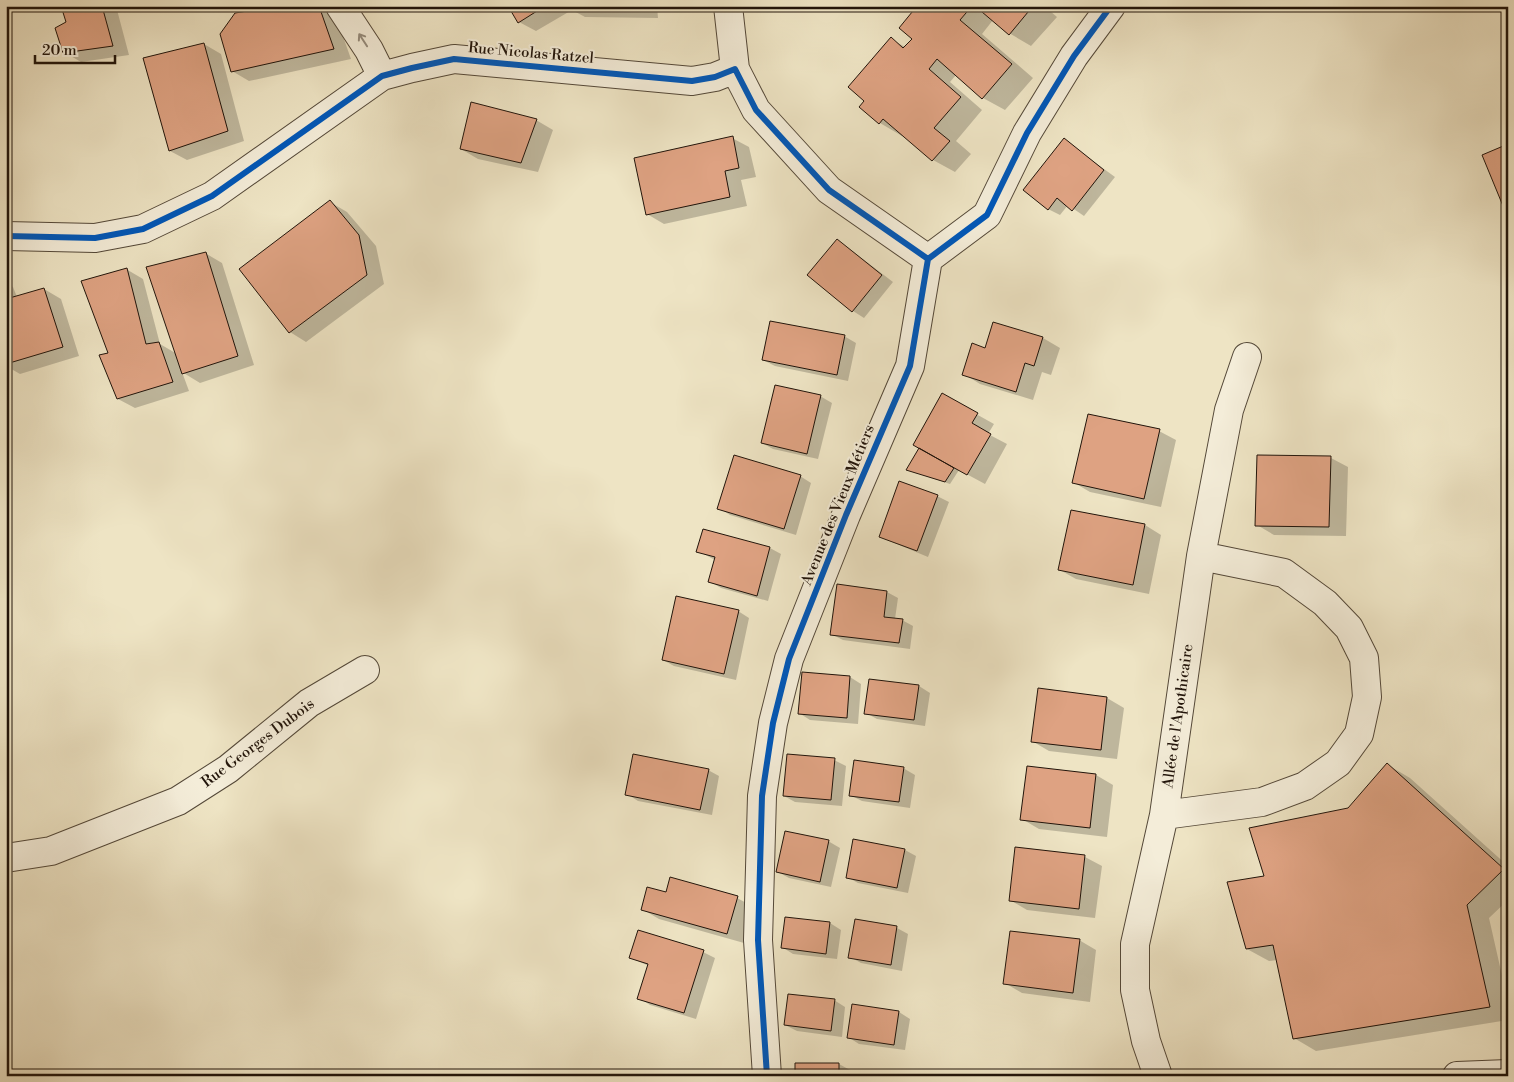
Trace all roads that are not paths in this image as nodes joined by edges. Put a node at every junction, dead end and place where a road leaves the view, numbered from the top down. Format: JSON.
{"nodes":[{"id":1,"x":340,"y":6,"type":"edge"},
{"id":2,"x":728,"y":6,"type":"edge"},
{"id":3,"x":1111,"y":6,"type":"edge"},
{"id":4,"x":735,"y":69,"type":"junction"},
{"id":5,"x":382,"y":76,"type":"junction"},
{"id":6,"x":6,"y":236,"type":"edge"},
{"id":7,"x":928,"y":259,"type":"junction"},
{"id":8,"x":1247,"y":357,"type":"dead end"},
{"id":9,"x":1201,"y":556,"type":"junction"},
{"id":10,"x":365,"y":670,"type":"dead end"},
{"id":11,"x":1164,"y":815,"type":"junction"},
{"id":12,"x":6,"y":858,"type":"edge"},
{"id":13,"x":1508,"y":1074,"type":"edge"},
{"id":14,"x":767,"y":1076,"type":"edge"},
{"id":15,"x":1158,"y":1076,"type":"edge"},
{"id":16,"x":1457,"y":1076,"type":"edge"}],
"edges":[{"from":5,"to":1,"type":"street","one_way":true},
{"from":2,"to":4,"type":"street"},
{"from":3,"to":7,"type":"street"},
{"from":4,"to":5,"type":"street","name":"Rue Nicolas Ratzel"},
{"from":4,"to":7,"type":"street"},
{"from":5,"to":6,"type":"street","name":"Rue Nicolas Ratzel"},
{"from":7,"to":14,"type":"street","name":"Avenue des Vieux Métiers"},
{"from":8,"to":9,"type":"street","name":"Allée de l'Apothicaire"},
{"from":9,"to":11,"type":"street","name":"Allée de l'Apothicaire"},
{"from":9,"to":11,"type":"street"},
{"from":10,"to":12,"type":"street","name":"Rue Georges Dubois"},
{"from":11,"to":15,"type":"street","name":"Allée de l'Apothicaire"},
{"from":13,"to":16,"type":"street"}]}
